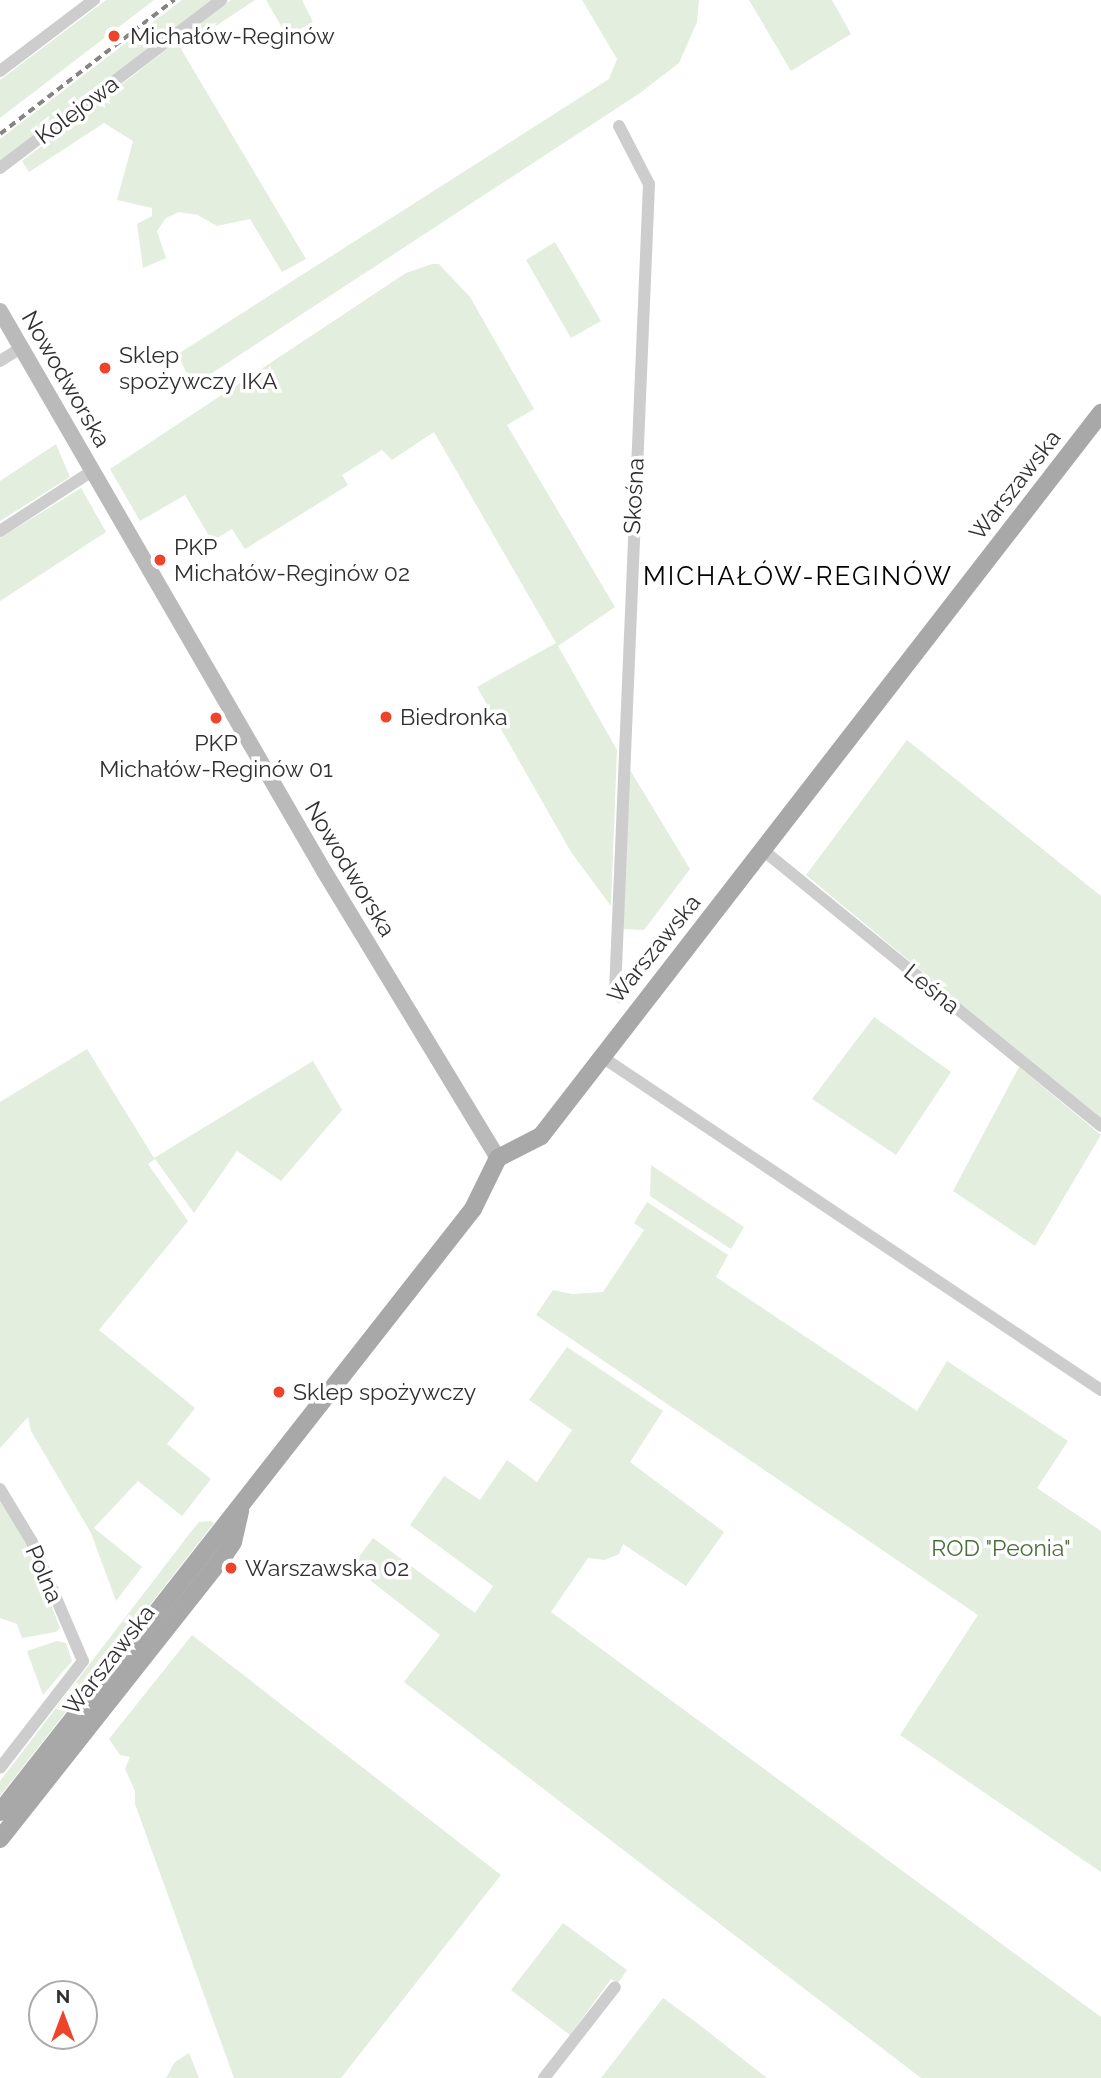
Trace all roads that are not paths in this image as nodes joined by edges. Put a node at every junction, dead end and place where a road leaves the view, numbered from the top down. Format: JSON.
{"nodes":[{"id":1,"x":94,"y":0,"type":"edge"},
{"id":2,"x":221,"y":0,"type":"edge"},
{"id":3,"x":0,"y":71,"type":"edge"},
{"id":4,"x":619,"y":126,"type":"dead end"},
{"id":5,"x":0,"y":168,"type":"edge"},
{"id":6,"x":0,"y":311,"type":"edge"},
{"id":7,"x":21,"y":348,"type":"junction"},
{"id":8,"x":0,"y":361,"type":"edge"},
{"id":9,"x":1101,"y":413,"type":"edge"},
{"id":10,"x":92,"y":471,"type":"junction"},
{"id":11,"x":0,"y":531,"type":"edge"},
{"id":12,"x":764,"y":851,"type":"junction"},
{"id":13,"x":620,"y":997,"type":"dead end"},
{"id":14,"x":602,"y":1057,"type":"junction"},
{"id":15,"x":1101,"y":1126,"type":"edge"},
{"id":16,"x":498,"y":1158,"type":"junction"},
{"id":17,"x":1101,"y":1390,"type":"edge"},
{"id":18,"x":0,"y":1489,"type":"edge"},
{"id":19,"x":242,"y":1504,"type":"junction"},
{"id":20,"x":0,"y":1768,"type":"edge"},
{"id":21,"x":0,"y":1812,"type":"edge"},
{"id":22,"x":0,"y":1839,"type":"edge"},
{"id":23,"x":615,"y":1987,"type":"dead end"},
{"id":24,"x":544,"y":2078,"type":"edge"}],
"edges":[{"from":1,"to":3,"type":"street"},
{"from":2,"to":5,"type":"street","name":"Kolejowa"},
{"from":4,"to":13,"type":"street","name":"Skośna"},
{"from":6,"to":7,"type":"main road","name":"Nowodworska"},
{"from":7,"to":8,"type":"street"},
{"from":7,"to":10,"type":"main road","name":"Nowodworska"},
{"from":9,"to":12,"type":"main road","name":"Warszawska"},
{"from":10,"to":11,"type":"street"},
{"from":10,"to":16,"type":"main road","name":"Nowodworska"},
{"from":12,"to":14,"type":"main road","name":"Warszawska"},
{"from":12,"to":15,"type":"street","name":"Leśna"},
{"from":14,"to":16,"type":"main road","name":"Warszawska"},
{"from":14,"to":17,"type":"street"},
{"from":16,"to":19,"type":"main road","name":"Warszawska"},
{"from":18,"to":20,"type":"street","name":"Polna"},
{"from":19,"to":21,"type":"main road","name":"Warszawska"},
{"from":19,"to":22,"type":"main road","name":"Warszawska"},
{"from":23,"to":24,"type":"street"}]}
